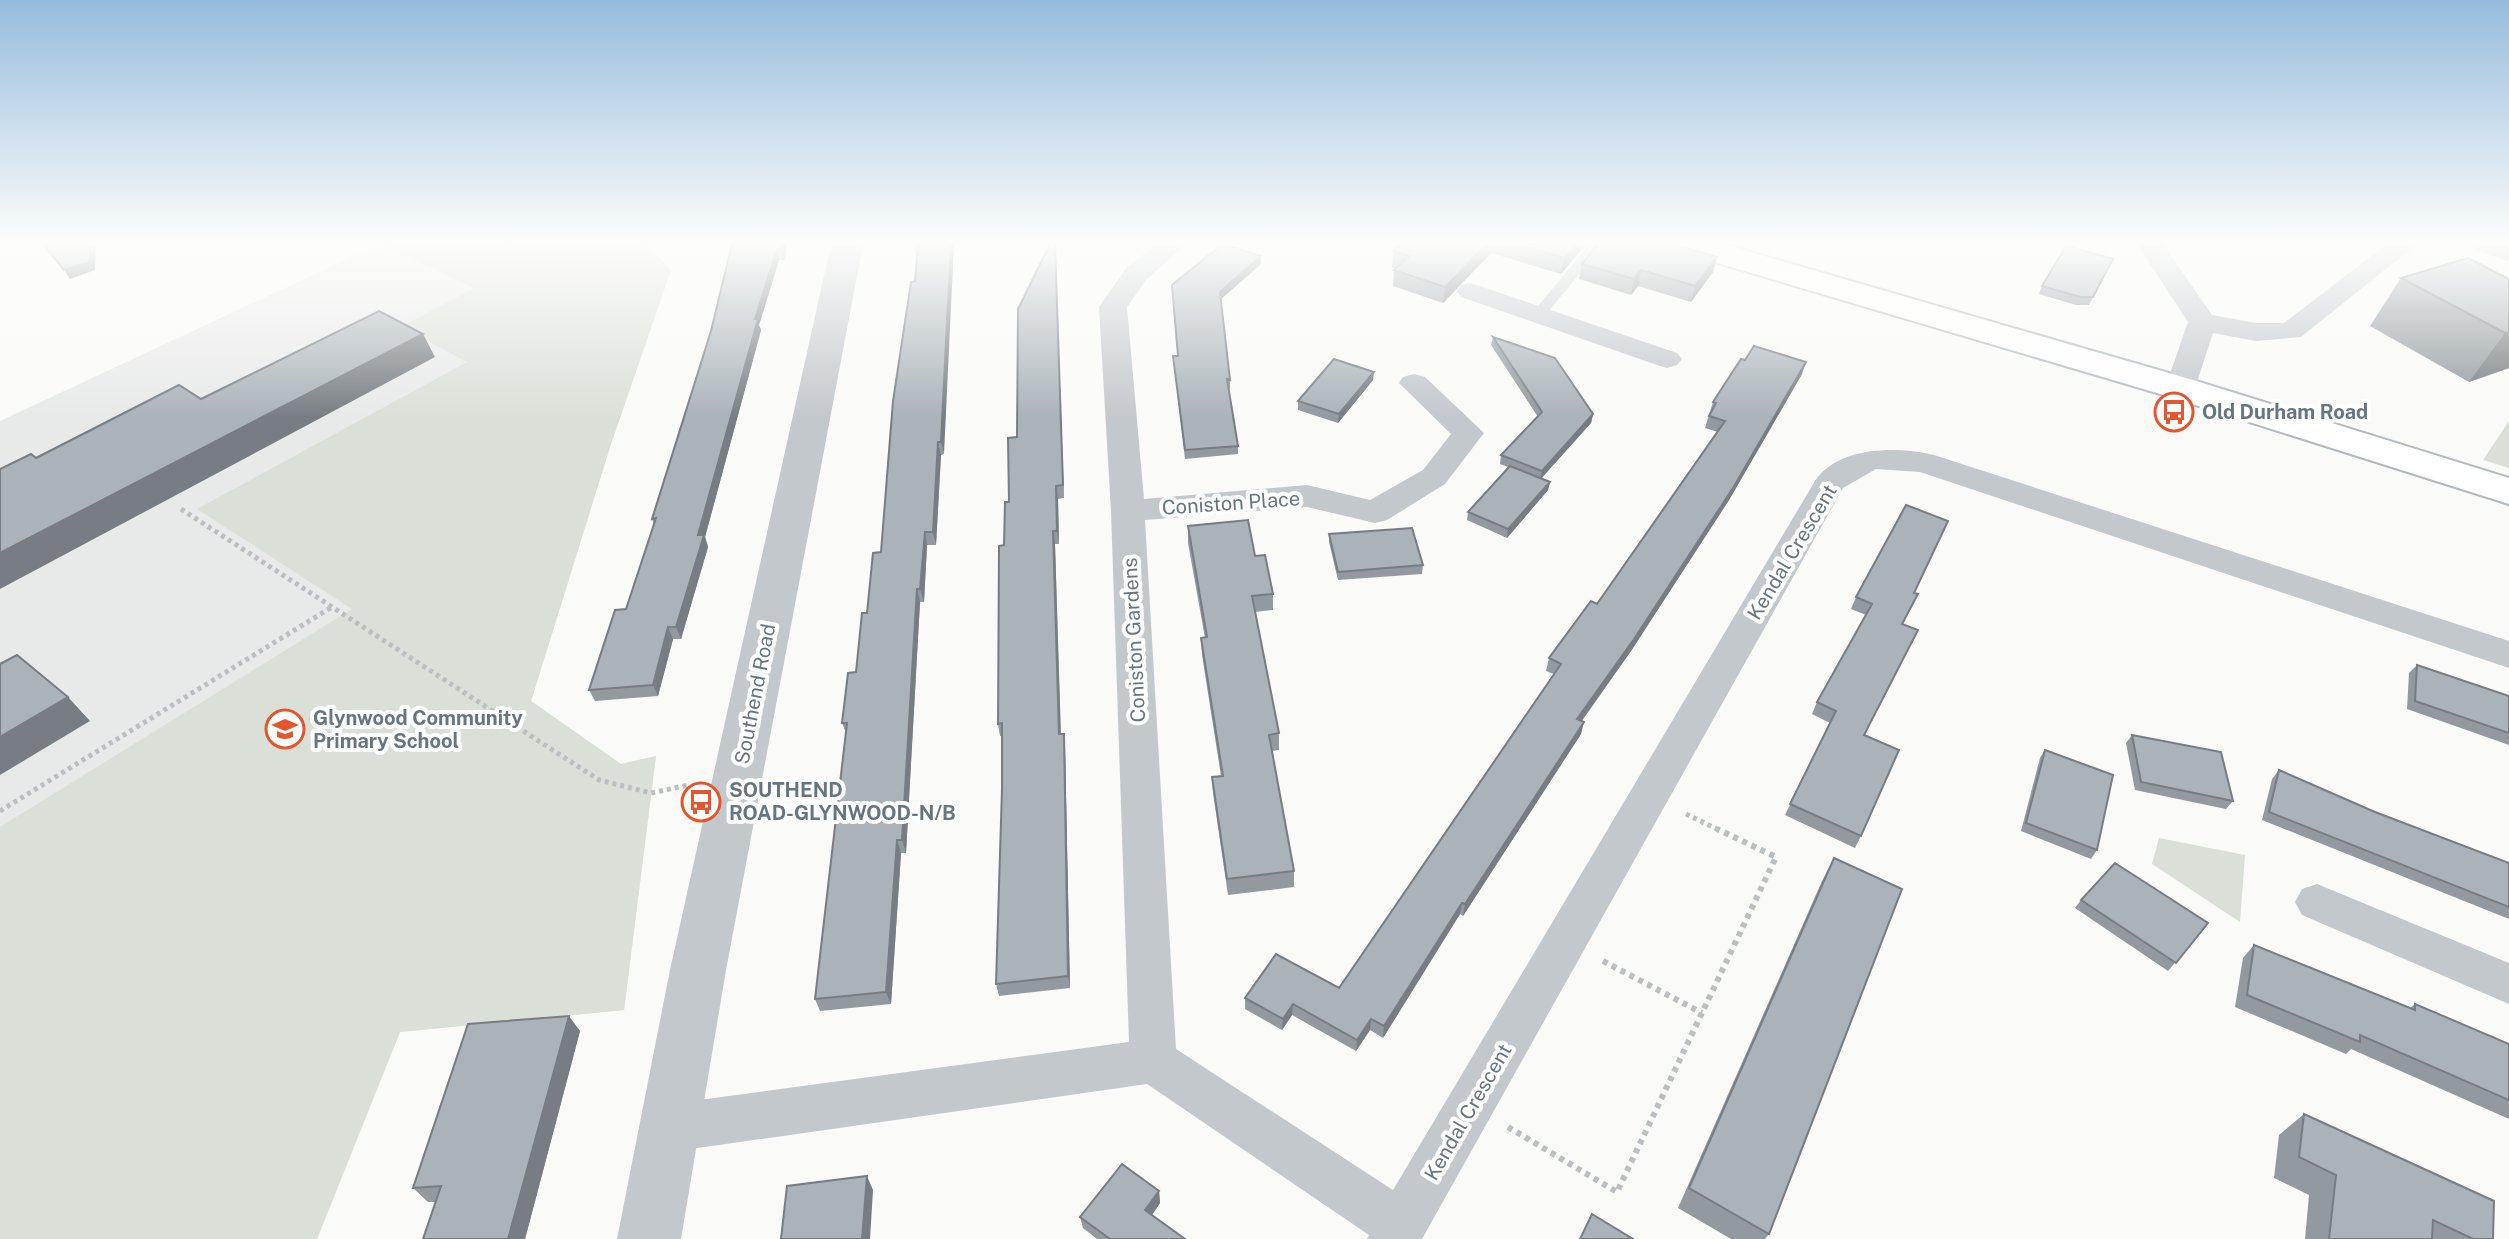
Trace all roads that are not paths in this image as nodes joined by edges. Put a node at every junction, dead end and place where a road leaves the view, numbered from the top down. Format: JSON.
{"nodes":[{"id":1,"x":835,"y":302,"type":"edge"},
{"id":2,"x":1117,"y":302,"type":"edge"},
{"id":3,"x":1501,"y":302,"type":"edge"},
{"id":4,"x":1549,"y":302,"type":"edge"},
{"id":5,"x":1886,"y":302,"type":"edge"},
{"id":6,"x":2189,"y":302,"type":"edge"},
{"id":7,"x":2329,"y":302,"type":"edge"},
{"id":8,"x":1538,"y":315,"type":"junction"},
{"id":9,"x":2202,"y":322,"type":"junction"},
{"id":10,"x":1667,"y":359,"type":"dead end"},
{"id":11,"x":1414,"y":383,"type":"dead end"},
{"id":12,"x":2180,"y":388,"type":"junction"},
{"id":13,"x":2509,"y":491,"type":"edge"},
{"id":14,"x":1128,"y":511,"type":"junction"},
{"id":15,"x":2509,"y":655,"type":"edge"},
{"id":16,"x":2317,"y":902,"type":"dead end"},
{"id":17,"x":2509,"y":984,"type":"edge"},
{"id":18,"x":1153,"y":1061,"type":"junction"},
{"id":19,"x":670,"y":1128,"type":"junction"},
{"id":20,"x":1397,"y":1232,"type":"edge"},
{"id":21,"x":649,"y":1239,"type":"edge"}],
"edges":[{"from":1,"to":19,"type":"street","name":"Southend Road"},
{"from":2,"to":14,"type":"street","name":"Coniston Gardens"},
{"from":3,"to":8,"type":"street"},
{"from":4,"to":8,"type":"lane"},
{"from":5,"to":12,"type":"main road"},
{"from":6,"to":9,"type":"street"},
{"from":7,"to":9,"type":"street"},
{"from":8,"to":10,"type":"street"},
{"from":9,"to":12,"type":"street"},
{"from":11,"to":14,"type":"street","name":"Coniston Place"},
{"from":12,"to":13,"type":"main road"},
{"from":14,"to":18,"type":"street","name":"Coniston Gardens"},
{"from":15,"to":20,"type":"street","name":"Kendal Crescent"},
{"from":16,"to":17,"type":"street"},
{"from":18,"to":19,"type":"street"},
{"from":18,"to":20,"type":"street"},
{"from":19,"to":21,"type":"street","name":"Southend Road"}]}
